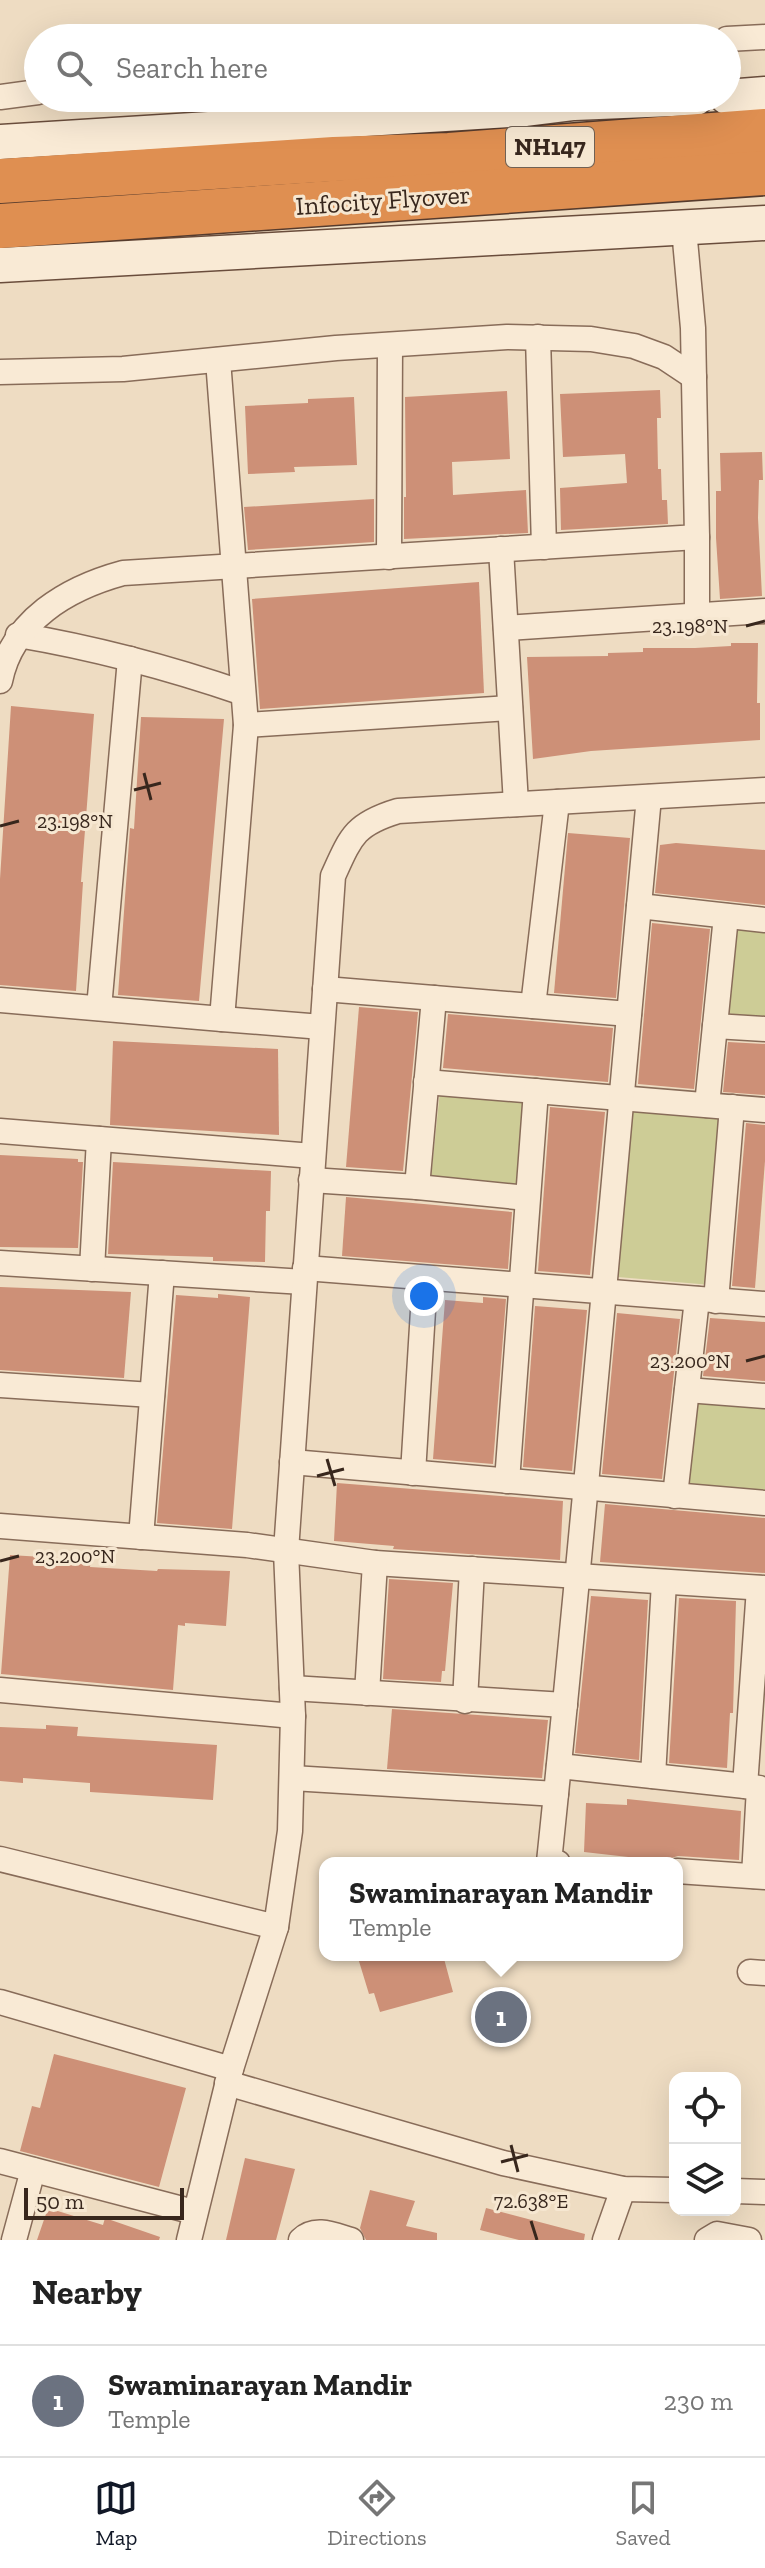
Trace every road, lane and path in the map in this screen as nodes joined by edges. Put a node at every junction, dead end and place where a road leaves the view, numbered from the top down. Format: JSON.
{"nodes":[{"id":1,"x":765,"y":37,"type":"edge"},
{"id":2,"x":741,"y":38,"type":"edge"},
{"id":3,"x":24,"y":94,"type":"edge"},
{"id":4,"x":765,"y":94,"type":"edge"},
{"id":5,"x":741,"y":96,"type":"edge"},
{"id":6,"x":0,"y":97,"type":"edge"},
{"id":7,"x":478,"y":112,"type":"edge"},
{"id":8,"x":765,"y":131,"type":"edge"},
{"id":9,"x":0,"y":142,"type":"edge"},
{"id":10,"x":765,"y":173,"type":"edge"},
{"id":11,"x":0,"y":181,"type":"edge"},
{"id":12,"x":765,"y":223,"type":"edge"},
{"id":13,"x":0,"y":226,"type":"edge"},
{"id":14,"x":684,"y":229,"type":"junction"},
{"id":15,"x":0,"y":265,"type":"edge"},
{"id":16,"x":538,"y":337,"type":"junction"},
{"id":17,"x":390,"y":345,"type":"junction"},
{"id":18,"x":218,"y":360,"type":"junction"},
{"id":19,"x":0,"y":372,"type":"edge"},
{"id":20,"x":694,"y":377,"type":"junction"},
{"id":21,"x":697,"y":537,"type":"junction"},
{"id":22,"x":544,"y":547,"type":"junction"},
{"id":23,"x":501,"y":549,"type":"junction"},
{"id":24,"x":389,"y":557,"type":"junction"},
{"id":25,"x":235,"y":566,"type":"junction"},
{"id":26,"x":765,"y":611,"type":"edge"},
{"id":27,"x":697,"y":616,"type":"junction"},
{"id":28,"x":506,"y":628,"type":"junction"},
{"id":29,"x":18,"y":635,"type":"junction"},
{"id":30,"x":130,"y":659,"type":"junction"},
{"id":31,"x":1,"y":670,"type":"edge"},
{"id":32,"x":243,"y":693,"type":"junction"},
{"id":33,"x":510,"y":708,"type":"junction"},
{"id":34,"x":246,"y":725,"type":"junction"},
{"id":35,"x":765,"y":790,"type":"edge"},
{"id":36,"x":649,"y":797,"type":"junction"},
{"id":37,"x":557,"y":802,"type":"junction"},
{"id":38,"x":516,"y":804,"type":"junction"},
{"id":39,"x":639,"y":906,"type":"junction"},
{"id":40,"x":726,"y":916,"type":"junction"},
{"id":41,"x":765,"y":920,"type":"edge"},
{"id":42,"x":325,"y":989,"type":"junction"},
{"id":43,"x":434,"y":998,"type":"junction"},
{"id":44,"x":0,"y":1000,"type":"edge"},
{"id":45,"x":533,"y":1006,"type":"junction"},
{"id":46,"x":99,"y":1008,"type":"junction"},
{"id":47,"x":629,"y":1014,"type":"junction"},
{"id":48,"x":222,"y":1019,"type":"junction"},
{"id":49,"x":715,"y":1026,"type":"junction"},
{"id":50,"x":322,"y":1027,"type":"junction"},
{"id":51,"x":765,"y":1029,"type":"edge"},
{"id":52,"x":426,"y":1082,"type":"junction"},
{"id":53,"x":536,"y":1091,"type":"junction"},
{"id":54,"x":621,"y":1098,"type":"junction"},
{"id":55,"x":707,"y":1105,"type":"junction"},
{"id":56,"x":732,"y":1107,"type":"junction"},
{"id":57,"x":765,"y":1110,"type":"edge"},
{"id":58,"x":0,"y":1131,"type":"edge"},
{"id":59,"x":99,"y":1139,"type":"junction"},
{"id":60,"x":312,"y":1168,"type":"junction"},
{"id":61,"x":417,"y":1187,"type":"junction"},
{"id":62,"x":527,"y":1198,"type":"junction"},
{"id":63,"x":0,"y":1263,"type":"edge"},
{"id":64,"x":92,"y":1269,"type":"junction"},
{"id":65,"x":162,"y":1273,"type":"junction"},
{"id":66,"x":305,"y":1275,"type":"junction"},
{"id":67,"x":425,"y":1278,"type":"junction"},
{"id":68,"x":520,"y":1285,"type":"junction"},
{"id":69,"x":603,"y":1292,"type":"junction"},
{"id":70,"x":706,"y":1300,"type":"junction"},
{"id":71,"x":765,"y":1304,"type":"edge"},
{"id":72,"x":0,"y":1385,"type":"edge"},
{"id":73,"x":687,"y":1390,"type":"junction"},
{"id":74,"x":152,"y":1395,"type":"junction"},
{"id":75,"x":765,"y":1396,"type":"edge"},
{"id":76,"x":292,"y":1462,"type":"junction"},
{"id":77,"x":413,"y":1473,"type":"junction"},
{"id":78,"x":507,"y":1481,"type":"junction"},
{"id":79,"x":586,"y":1488,"type":"junction"},
{"id":80,"x":675,"y":1496,"type":"junction"},
{"id":81,"x":765,"y":1503,"type":"edge"},
{"id":82,"x":0,"y":1526,"type":"edge"},
{"id":83,"x":141,"y":1537,"type":"junction"},
{"id":84,"x":286,"y":1551,"type":"junction"},
{"id":85,"x":375,"y":1563,"type":"junction"},
{"id":86,"x":472,"y":1569,"type":"junction"},
{"id":87,"x":579,"y":1576,"type":"junction"},
{"id":88,"x":664,"y":1582,"type":"junction"},
{"id":89,"x":762,"y":1588,"type":"edge"},
{"id":90,"x":292,"y":1688,"type":"junction"},
{"id":91,"x":0,"y":1690,"type":"edge"},
{"id":92,"x":367,"y":1693,"type":"junction"},
{"id":93,"x":465,"y":1701,"type":"junction"},
{"id":94,"x":565,"y":1705,"type":"junction"},
{"id":95,"x":293,"y":1716,"type":"junction"},
{"id":96,"x":559,"y":1766,"type":"junction"},
{"id":97,"x":653,"y":1776,"type":"junction"},
{"id":98,"x":292,"y":1778,"type":"junction"},
{"id":99,"x":745,"y":1786,"type":"junction"},
{"id":100,"x":556,"y":1794,"type":"junction"},
{"id":101,"x":550,"y":1857,"type":"edge"},
{"id":102,"x":0,"y":1859,"type":"edge"},
{"id":103,"x":683,"y":1871,"type":"edge"},
{"id":104,"x":760,"y":1876,"type":"edge"},
{"id":105,"x":276,"y":1927,"type":"junction"},
{"id":106,"x":0,"y":2002,"type":"edge"},
{"id":107,"x":229,"y":2076,"type":"junction"},
{"id":108,"x":0,"y":2161,"type":"edge"},
{"id":109,"x":33,"y":2170,"type":"junction"},
{"id":110,"x":623,"y":2189,"type":"junction"},
{"id":111,"x":669,"y":2190,"type":"edge"},
{"id":112,"x":741,"y":2191,"type":"edge"},
{"id":113,"x":765,"y":2192,"type":"edge"},
{"id":114,"x":194,"y":2212,"type":"junction"},
{"id":115,"x":14,"y":2240,"type":"edge"},
{"id":116,"x":189,"y":2240,"type":"edge"},
{"id":117,"x":301,"y":2240,"type":"edge"},
{"id":118,"x":351,"y":2240,"type":"edge"},
{"id":119,"x":605,"y":2240,"type":"edge"},
{"id":120,"x":707,"y":2240,"type":"edge"},
{"id":121,"x":749,"y":2240,"type":"edge"}],
"edges":[{"from":1,"to":2,"type":"street"},
{"from":3,"to":6,"type":"street"},
{"from":4,"to":5,"type":"street"},
{"from":7,"to":9,"type":"street"},
{"from":8,"to":11,"type":"highway","name":"Infocity Flyover","number":"NH147"},
{"from":10,"to":13,"type":"highway","name":"Infocity Flyover","number":"NH147"},
{"from":12,"to":14,"type":"street"},
{"from":14,"to":15,"type":"street"},
{"from":14,"to":20,"type":"street"},
{"from":16,"to":17,"type":"street"},
{"from":16,"to":20,"type":"street"},
{"from":16,"to":22,"type":"street"},
{"from":17,"to":18,"type":"street"},
{"from":17,"to":24,"type":"street"},
{"from":18,"to":19,"type":"street"},
{"from":18,"to":25,"type":"street"},
{"from":20,"to":21,"type":"street"},
{"from":21,"to":22,"type":"street"},
{"from":21,"to":27,"type":"street"},
{"from":22,"to":23,"type":"street"},
{"from":23,"to":24,"type":"street"},
{"from":23,"to":28,"type":"street"},
{"from":24,"to":25,"type":"street"},
{"from":25,"to":29,"type":"street"},
{"from":25,"to":32,"type":"street"},
{"from":26,"to":27,"type":"street"},
{"from":27,"to":28,"type":"street"},
{"from":28,"to":33,"type":"street"},
{"from":29,"to":30,"type":"street"},
{"from":29,"to":31,"type":"street"},
{"from":30,"to":32,"type":"street"},
{"from":30,"to":46,"type":"street"},
{"from":32,"to":34,"type":"street"},
{"from":33,"to":34,"type":"street"},
{"from":33,"to":38,"type":"street"},
{"from":34,"to":48,"type":"street"},
{"from":35,"to":36,"type":"street"},
{"from":36,"to":37,"type":"street"},
{"from":36,"to":39,"type":"street"},
{"from":37,"to":38,"type":"street"},
{"from":37,"to":45,"type":"street"},
{"from":38,"to":42,"type":"street"},
{"from":39,"to":40,"type":"street"},
{"from":39,"to":47,"type":"street"},
{"from":40,"to":41,"type":"street"},
{"from":40,"to":49,"type":"street"},
{"from":42,"to":43,"type":"street"},
{"from":42,"to":50,"type":"street"},
{"from":43,"to":45,"type":"street"},
{"from":43,"to":52,"type":"street"},
{"from":44,"to":46,"type":"street"},
{"from":45,"to":47,"type":"street"},
{"from":46,"to":48,"type":"street"},
{"from":47,"to":54,"type":"street"},
{"from":48,"to":50,"type":"street"},
{"from":49,"to":51,"type":"street"},
{"from":49,"to":55,"type":"street"},
{"from":50,"to":60,"type":"street"},
{"from":52,"to":53,"type":"street"},
{"from":52,"to":61,"type":"street"},
{"from":53,"to":54,"type":"street"},
{"from":53,"to":62,"type":"street"},
{"from":54,"to":55,"type":"street"},
{"from":54,"to":69,"type":"street"},
{"from":55,"to":56,"type":"street"},
{"from":56,"to":57,"type":"street"},
{"from":56,"to":70,"type":"street"},
{"from":58,"to":59,"type":"street"},
{"from":59,"to":60,"type":"street"},
{"from":59,"to":64,"type":"street"},
{"from":60,"to":61,"type":"street"},
{"from":60,"to":66,"type":"street"},
{"from":61,"to":62,"type":"street"},
{"from":62,"to":68,"type":"street"},
{"from":63,"to":64,"type":"street"},
{"from":64,"to":65,"type":"street"},
{"from":65,"to":66,"type":"street"},
{"from":65,"to":74,"type":"street"},
{"from":66,"to":67,"type":"street"},
{"from":66,"to":76,"type":"street"},
{"from":67,"to":68,"type":"street"},
{"from":67,"to":77,"type":"street"},
{"from":68,"to":69,"type":"street"},
{"from":68,"to":78,"type":"street"},
{"from":69,"to":70,"type":"street"},
{"from":69,"to":79,"type":"street"},
{"from":70,"to":71,"type":"street"},
{"from":70,"to":73,"type":"street"},
{"from":72,"to":74,"type":"street"},
{"from":73,"to":75,"type":"street"},
{"from":73,"to":80,"type":"street"},
{"from":74,"to":83,"type":"street"},
{"from":76,"to":77,"type":"street"},
{"from":76,"to":84,"type":"street"},
{"from":77,"to":78,"type":"street"},
{"from":78,"to":79,"type":"street"},
{"from":79,"to":80,"type":"street"},
{"from":79,"to":87,"type":"street"},
{"from":80,"to":81,"type":"street"},
{"from":82,"to":83,"type":"street"},
{"from":83,"to":84,"type":"street"},
{"from":84,"to":85,"type":"street"},
{"from":84,"to":90,"type":"street"},
{"from":85,"to":86,"type":"street"},
{"from":85,"to":92,"type":"street"},
{"from":86,"to":87,"type":"street"},
{"from":86,"to":93,"type":"street"},
{"from":87,"to":88,"type":"street"},
{"from":87,"to":94,"type":"street"},
{"from":88,"to":89,"type":"street"},
{"from":88,"to":97,"type":"street"},
{"from":89,"to":99,"type":"street"},
{"from":90,"to":92,"type":"street"},
{"from":90,"to":95,"type":"street"},
{"from":91,"to":95,"type":"street"},
{"from":92,"to":93,"type":"street"},
{"from":93,"to":94,"type":"street"},
{"from":94,"to":96,"type":"street"},
{"from":95,"to":98,"type":"street"},
{"from":96,"to":97,"type":"street"},
{"from":96,"to":100,"type":"street"},
{"from":97,"to":99,"type":"street"},
{"from":98,"to":100,"type":"street"},
{"from":98,"to":105,"type":"street"},
{"from":99,"to":104,"type":"street"},
{"from":100,"to":101,"type":"street"},
{"from":102,"to":105,"type":"street"},
{"from":103,"to":104,"type":"street"},
{"from":105,"to":107,"type":"street"},
{"from":106,"to":107,"type":"street"},
{"from":107,"to":110,"type":"street"},
{"from":107,"to":114,"type":"street"},
{"from":108,"to":109,"type":"street"},
{"from":109,"to":114,"type":"street"},
{"from":109,"to":115,"type":"street"},
{"from":110,"to":111,"type":"street"},
{"from":110,"to":119,"type":"street"},
{"from":112,"to":113,"type":"street"},
{"from":114,"to":116,"type":"street"},
{"from":117,"to":118,"type":"street"},
{"from":120,"to":121,"type":"street"}]}
